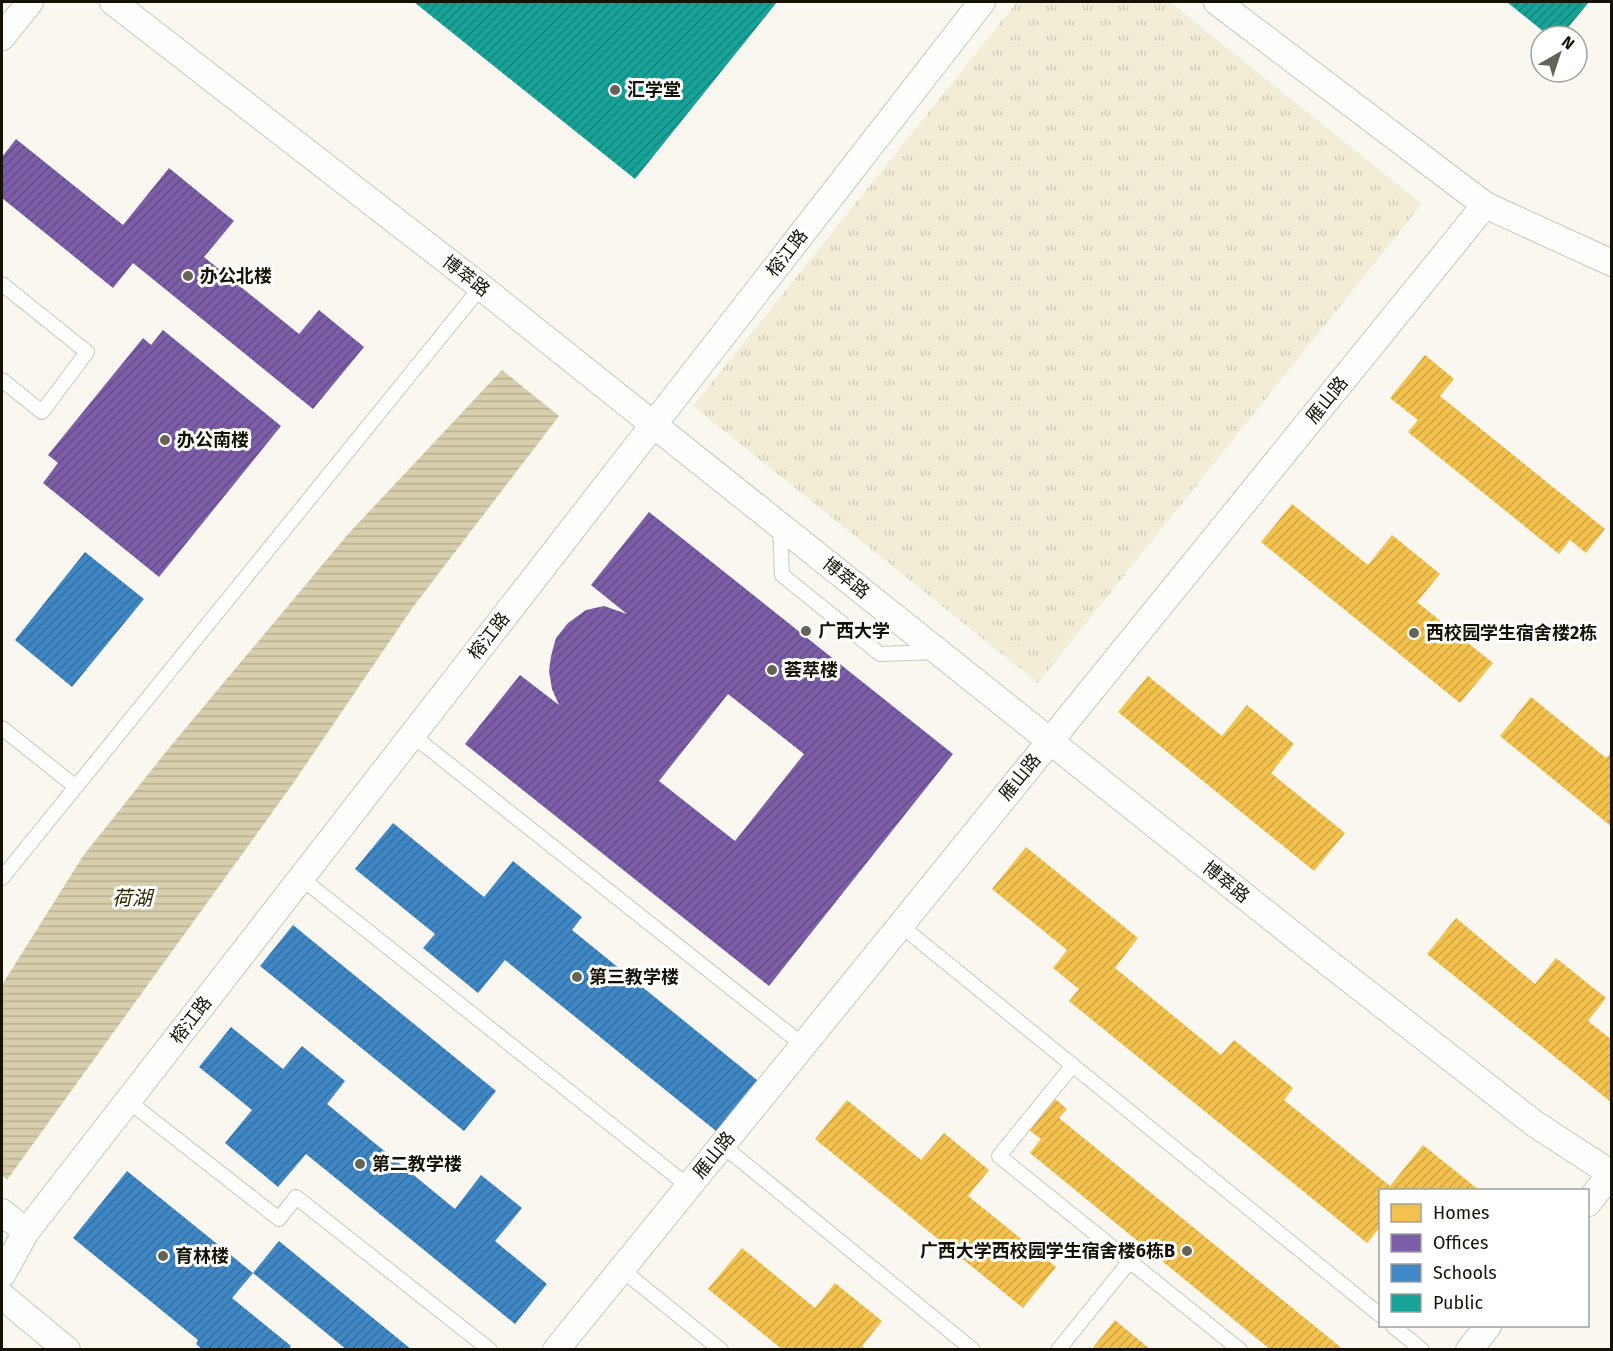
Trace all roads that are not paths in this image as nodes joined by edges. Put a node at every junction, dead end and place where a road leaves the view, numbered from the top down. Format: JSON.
{"nodes":[{"id":1,"x":30,"y":2,"type":"edge"},
{"id":2,"x":113,"y":2,"type":"edge"},
{"id":3,"x":982,"y":2,"type":"edge"},
{"id":4,"x":1217,"y":2,"type":"edge"},
{"id":5,"x":2,"y":37,"type":"edge"},
{"id":6,"x":1485,"y":205,"type":"junction"},
{"id":7,"x":1611,"y":263,"type":"edge"},
{"id":8,"x":2,"y":284,"type":"edge"},
{"id":9,"x":481,"y":287,"type":"junction"},
{"id":10,"x":2,"y":380,"type":"edge"},
{"id":11,"x":653,"y":425,"type":"junction"},
{"id":12,"x":780,"y":526,"type":"junction"},
{"id":13,"x":938,"y":652,"type":"junction"},
{"id":14,"x":2,"y":728,"type":"edge"},
{"id":15,"x":412,"y":735,"type":"junction"},
{"id":16,"x":1050,"y":740,"type":"junction"},
{"id":17,"x":76,"y":787,"type":"junction"},
{"id":18,"x":2,"y":878,"type":"edge"},
{"id":19,"x":301,"y":878,"type":"junction"},
{"id":20,"x":900,"y":925,"type":"junction"},
{"id":21,"x":803,"y":1045,"type":"junction"},
{"id":22,"x":1073,"y":1065,"type":"junction"},
{"id":23,"x":128,"y":1101,"type":"junction"},
{"id":24,"x":722,"y":1145,"type":"junction"},
{"id":25,"x":1611,"y":1174,"type":"edge"},
{"id":26,"x":688,"y":1186,"type":"junction"},
{"id":27,"x":1589,"y":1201,"type":"edge"},
{"id":28,"x":2,"y":1212,"type":"edge"},
{"id":29,"x":26,"y":1232,"type":"junction"},
{"id":30,"x":1130,"y":1261,"type":"junction"},
{"id":31,"x":621,"y":1269,"type":"junction"},
{"id":32,"x":2,"y":1275,"type":"edge"},
{"id":33,"x":2,"y":1296,"type":"edge"},
{"id":34,"x":1379,"y":1314,"type":"edge"},
{"id":35,"x":1394,"y":1327,"type":"edge"},
{"id":36,"x":1487,"y":1327,"type":"edge"},
{"id":37,"x":67,"y":1350,"type":"edge"},
{"id":38,"x":490,"y":1350,"type":"edge"},
{"id":39,"x":556,"y":1350,"type":"edge"},
{"id":40,"x":721,"y":1350,"type":"edge"},
{"id":41,"x":973,"y":1350,"type":"edge"},
{"id":42,"x":1058,"y":1350,"type":"edge"},
{"id":43,"x":1240,"y":1350,"type":"edge"},
{"id":44,"x":1422,"y":1350,"type":"edge"},
{"id":45,"x":1469,"y":1350,"type":"edge"}],
"edges":[{"from":1,"to":5,"type":"street"},
{"from":2,"to":9,"type":"street","name":"博萃路"},
{"from":3,"to":11,"type":"street","name":"榕江路"},
{"from":4,"to":6,"type":"street"},
{"from":6,"to":7,"type":"street"},
{"from":6,"to":16,"type":"street","name":"雁山路"},
{"from":8,"to":10,"type":"lane"},
{"from":9,"to":11,"type":"street","name":"博萃路"},
{"from":9,"to":17,"type":"lane"},
{"from":11,"to":12,"type":"street","name":"博萃路"},
{"from":11,"to":15,"type":"street","name":"榕江路"},
{"from":12,"to":13,"type":"street","name":"博萃路"},
{"from":12,"to":13,"type":"lane"},
{"from":13,"to":16,"type":"street","name":"博萃路"},
{"from":14,"to":17,"type":"lane"},
{"from":15,"to":19,"type":"street","name":"榕江路"},
{"from":15,"to":21,"type":"lane"},
{"from":16,"to":20,"type":"street","name":"雁山路"},
{"from":16,"to":25,"type":"street","name":"博萃路"},
{"from":17,"to":18,"type":"lane"},
{"from":19,"to":23,"type":"street","name":"榕江路"},
{"from":19,"to":26,"type":"lane"},
{"from":20,"to":21,"type":"street","name":"雁山路"},
{"from":20,"to":22,"type":"lane"},
{"from":21,"to":24,"type":"street","name":"雁山路"},
{"from":22,"to":30,"type":"lane"},
{"from":22,"to":34,"type":"lane"},
{"from":23,"to":29,"type":"street","name":"榕江路"},
{"from":23,"to":38,"type":"lane"},
{"from":24,"to":26,"type":"street","name":"雁山路"},
{"from":24,"to":41,"type":"lane"},
{"from":25,"to":27,"type":"street"},
{"from":26,"to":31,"type":"street","name":"雁山路"},
{"from":28,"to":29,"type":"street"},
{"from":29,"to":32,"type":"street","name":"榕江路"},
{"from":30,"to":42,"type":"lane"},
{"from":30,"to":43,"type":"lane"},
{"from":31,"to":39,"type":"street","name":"雁山路"},
{"from":31,"to":40,"type":"lane"},
{"from":33,"to":37,"type":"street"},
{"from":35,"to":44,"type":"lane"},
{"from":36,"to":45,"type":"street"}]}
